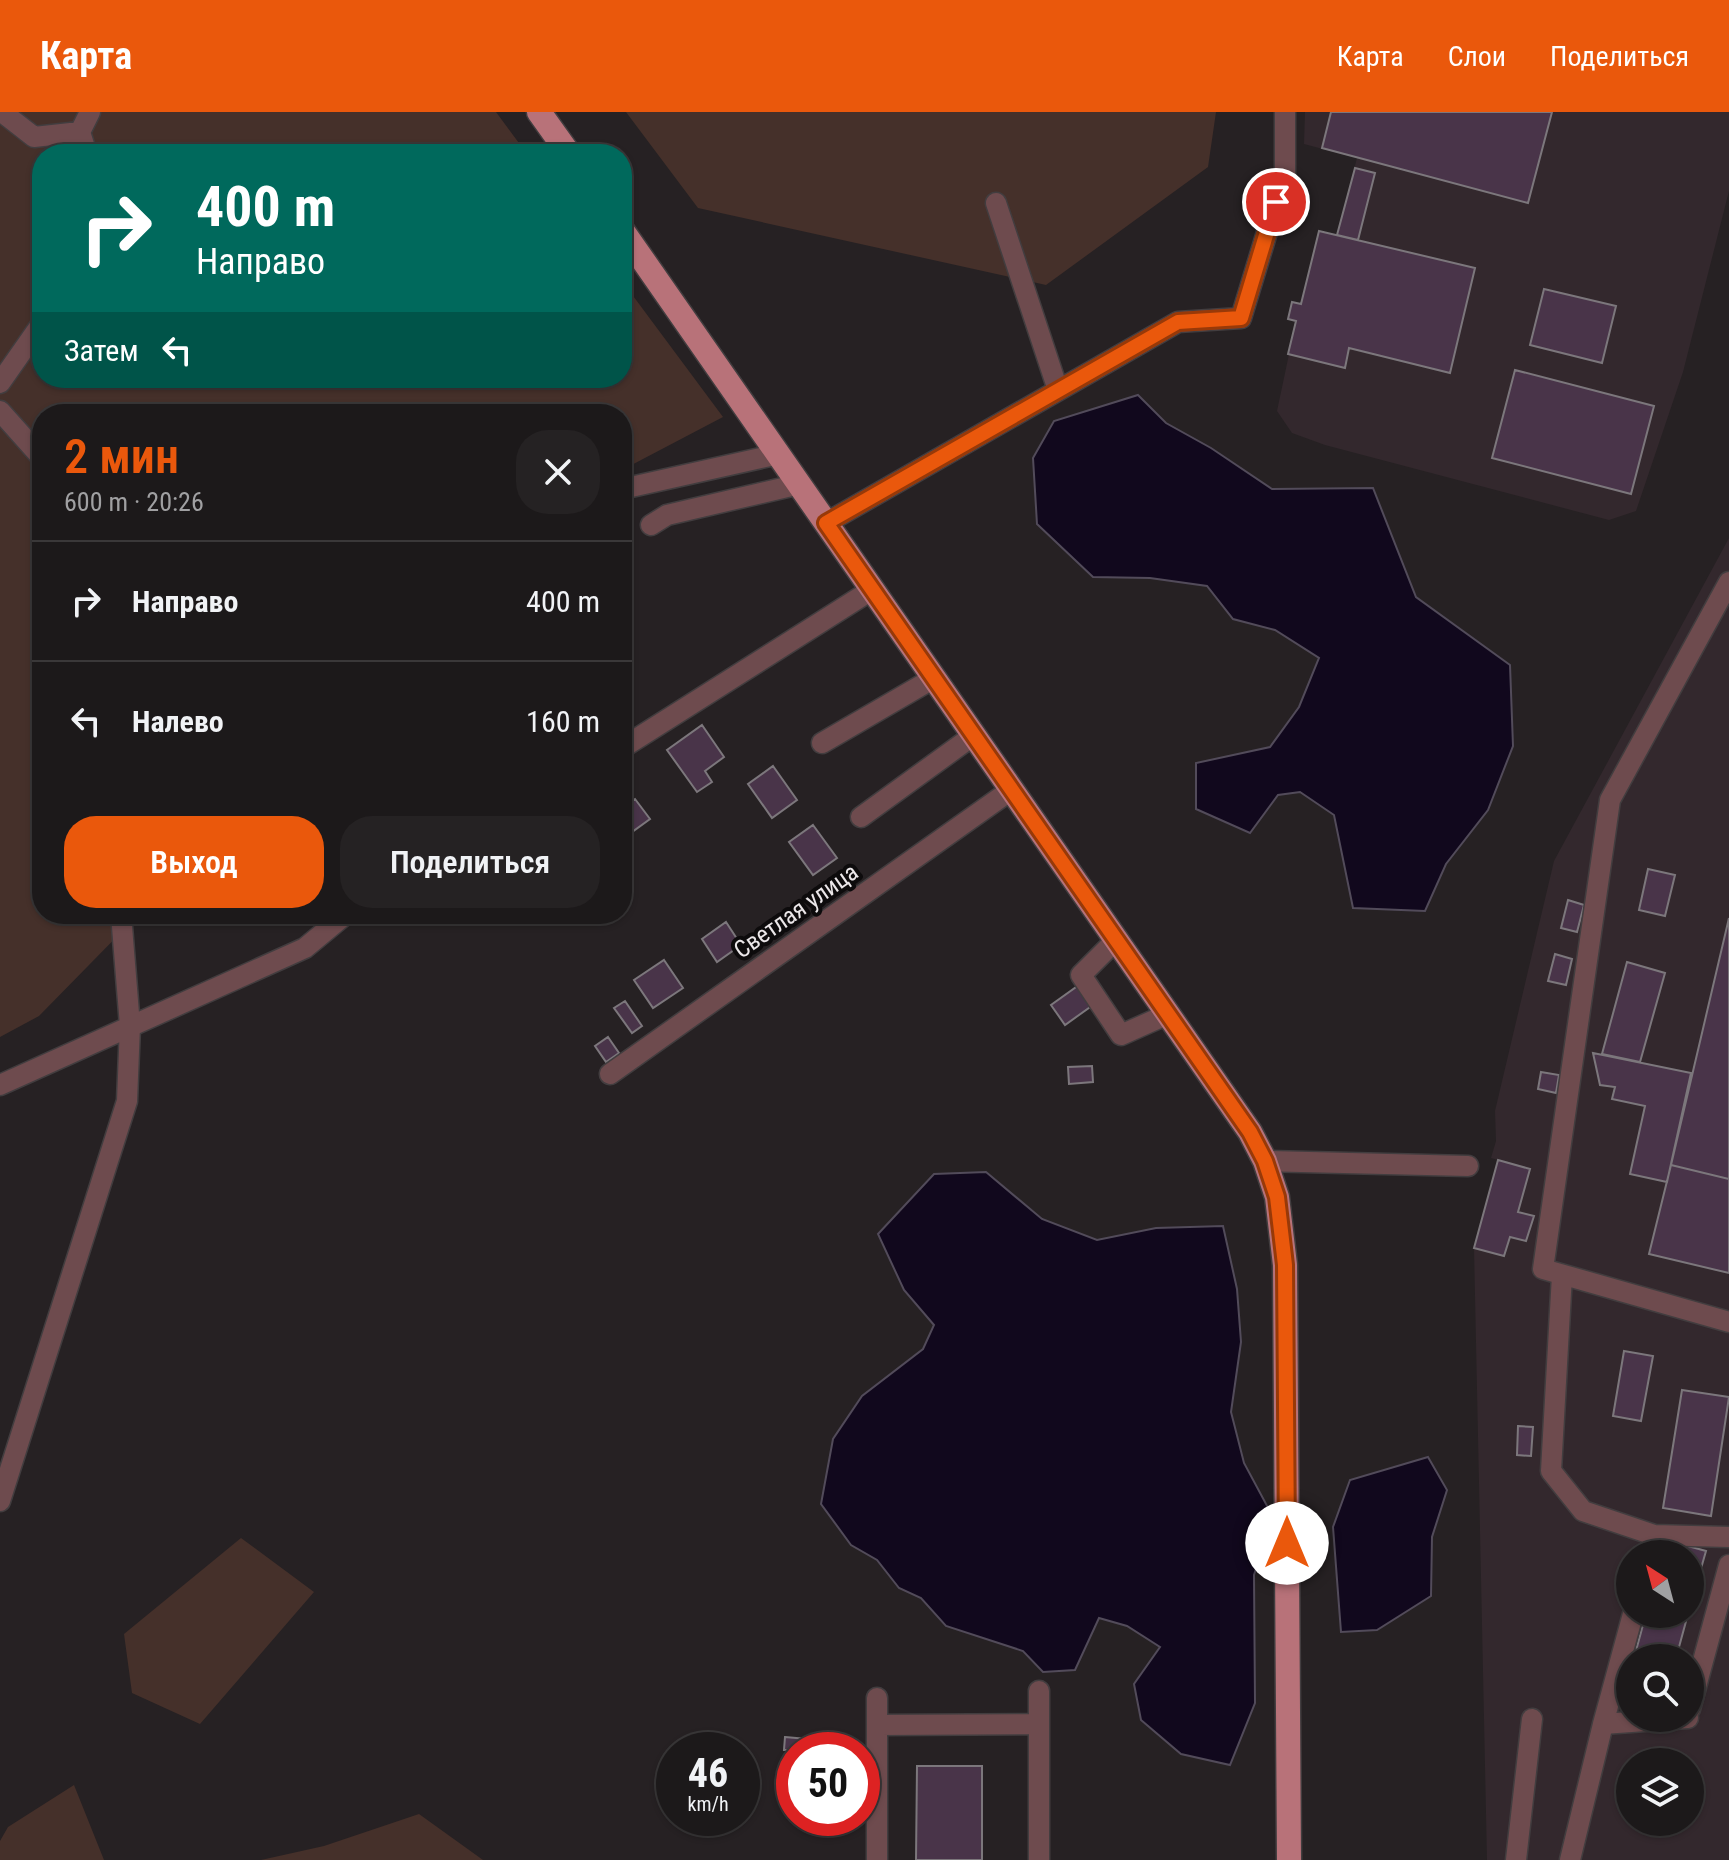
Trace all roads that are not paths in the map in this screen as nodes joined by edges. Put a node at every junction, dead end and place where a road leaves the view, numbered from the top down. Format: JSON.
{"nodes":[{"id":1,"x":2,"y":112,"type":"edge"},
{"id":2,"x":90,"y":112,"type":"edge"},
{"id":3,"x":539,"y":112,"type":"edge"},
{"id":4,"x":1285,"y":112,"type":"edge"},
{"id":5,"x":80,"y":132,"type":"junction"},
{"id":6,"x":84,"y":144,"type":"edge"},
{"id":7,"x":562,"y":144,"type":"edge"},
{"id":8,"x":996,"y":203,"type":"dead end"},
{"id":9,"x":632,"y":244,"type":"edge"},
{"id":10,"x":32,"y":337,"type":"edge"},
{"id":11,"x":0,"y":383,"type":"edge"},
{"id":12,"x":1058,"y":390,"type":"junction"},
{"id":13,"x":0,"y":411,"type":"edge"},
{"id":14,"x":32,"y":447,"type":"edge"},
{"id":15,"x":779,"y":454,"type":"junction"},
{"id":16,"x":800,"y":484,"type":"junction"},
{"id":17,"x":632,"y":487,"type":"edge"},
{"id":18,"x":826,"y":523,"type":"junction"},
{"id":19,"x":651,"y":525,"type":"dead end"},
{"id":20,"x":1729,"y":582,"type":"edge"},
{"id":21,"x":873,"y":589,"type":"junction"},
{"id":22,"x":934,"y":678,"type":"junction"},
{"id":23,"x":974,"y":735,"type":"junction"},
{"id":24,"x":632,"y":742,"type":"edge"},
{"id":25,"x":822,"y":743,"type":"dead end"},
{"id":26,"x":1011,"y":790,"type":"junction"},
{"id":27,"x":861,"y":817,"type":"dead end"},
{"id":28,"x":122,"y":924,"type":"edge"},
{"id":29,"x":334,"y":924,"type":"edge"},
{"id":30,"x":1116,"y":940,"type":"junction"},
{"id":31,"x":1168,"y":1014,"type":"junction"},
{"id":32,"x":130,"y":1026,"type":"junction"},
{"id":33,"x":610,"y":1074,"type":"dead end"},
{"id":34,"x":0,"y":1085,"type":"edge"},
{"id":35,"x":1265,"y":1161,"type":"junction"},
{"id":36,"x":1468,"y":1166,"type":"dead end"},
{"id":37,"x":1562,"y":1275,"type":"junction"},
{"id":38,"x":1729,"y":1322,"type":"edge"},
{"id":39,"x":0,"y":1501,"type":"edge"},
{"id":40,"x":1729,"y":1537,"type":"edge"},
{"id":41,"x":1642,"y":1540,"type":"edge"},
{"id":42,"x":1700,"y":1540,"type":"edge"},
{"id":43,"x":1729,"y":1565,"type":"edge"},
{"id":44,"x":1629,"y":1628,"type":"edge"},
{"id":45,"x":1704,"y":1657,"type":"edge"},
{"id":46,"x":1039,"y":1691,"type":"dead end"},
{"id":47,"x":877,"y":1698,"type":"dead end"},
{"id":48,"x":1532,"y":1719,"type":"dead end"},
{"id":49,"x":1616,"y":1723,"type":"edge"},
{"id":50,"x":1039,"y":1724,"type":"junction"},
{"id":51,"x":1603,"y":1724,"type":"junction"},
{"id":52,"x":877,"y":1725,"type":"junction"},
{"id":53,"x":877,"y":1860,"type":"edge"},
{"id":54,"x":1039,"y":1860,"type":"edge"},
{"id":55,"x":1289,"y":1860,"type":"edge"},
{"id":56,"x":1516,"y":1860,"type":"edge"},
{"id":57,"x":1570,"y":1860,"type":"edge"}],
"edges":[{"from":1,"to":5,"type":"lane"},
{"from":2,"to":5,"type":"lane"},
{"from":3,"to":7,"type":"main road"},
{"from":4,"to":12,"type":"lane"},
{"from":5,"to":6,"type":"lane"},
{"from":8,"to":12,"type":"lane"},
{"from":9,"to":15,"type":"main road"},
{"from":10,"to":11,"type":"lane"},
{"from":12,"to":18,"type":"lane"},
{"from":13,"to":14,"type":"lane"},
{"from":15,"to":16,"type":"main road"},
{"from":15,"to":17,"type":"lane"},
{"from":16,"to":18,"type":"main road"},
{"from":16,"to":19,"type":"lane"},
{"from":18,"to":21,"type":"main road"},
{"from":20,"to":37,"type":"lane"},
{"from":21,"to":22,"type":"main road"},
{"from":21,"to":24,"type":"lane"},
{"from":22,"to":23,"type":"main road"},
{"from":22,"to":25,"type":"lane"},
{"from":23,"to":26,"type":"main road"},
{"from":23,"to":27,"type":"lane"},
{"from":26,"to":30,"type":"main road"},
{"from":26,"to":33,"type":"lane","name":"Светлая улица"},
{"from":28,"to":32,"type":"lane"},
{"from":29,"to":32,"type":"lane"},
{"from":30,"to":31,"type":"main road"},
{"from":30,"to":31,"type":"lane"},
{"from":31,"to":35,"type":"main road"},
{"from":32,"to":34,"type":"lane"},
{"from":32,"to":39,"type":"lane"},
{"from":35,"to":36,"type":"lane"},
{"from":35,"to":55,"type":"main road"},
{"from":37,"to":38,"type":"lane"},
{"from":37,"to":41,"type":"lane"},
{"from":40,"to":42,"type":"lane"},
{"from":43,"to":45,"type":"lane"},
{"from":44,"to":51,"type":"lane"},
{"from":46,"to":50,"type":"lane"},
{"from":47,"to":52,"type":"lane"},
{"from":48,"to":56,"type":"lane"},
{"from":49,"to":51,"type":"lane"},
{"from":50,"to":52,"type":"lane"},
{"from":50,"to":54,"type":"lane"},
{"from":51,"to":57,"type":"lane"},
{"from":52,"to":53,"type":"lane"}]}
